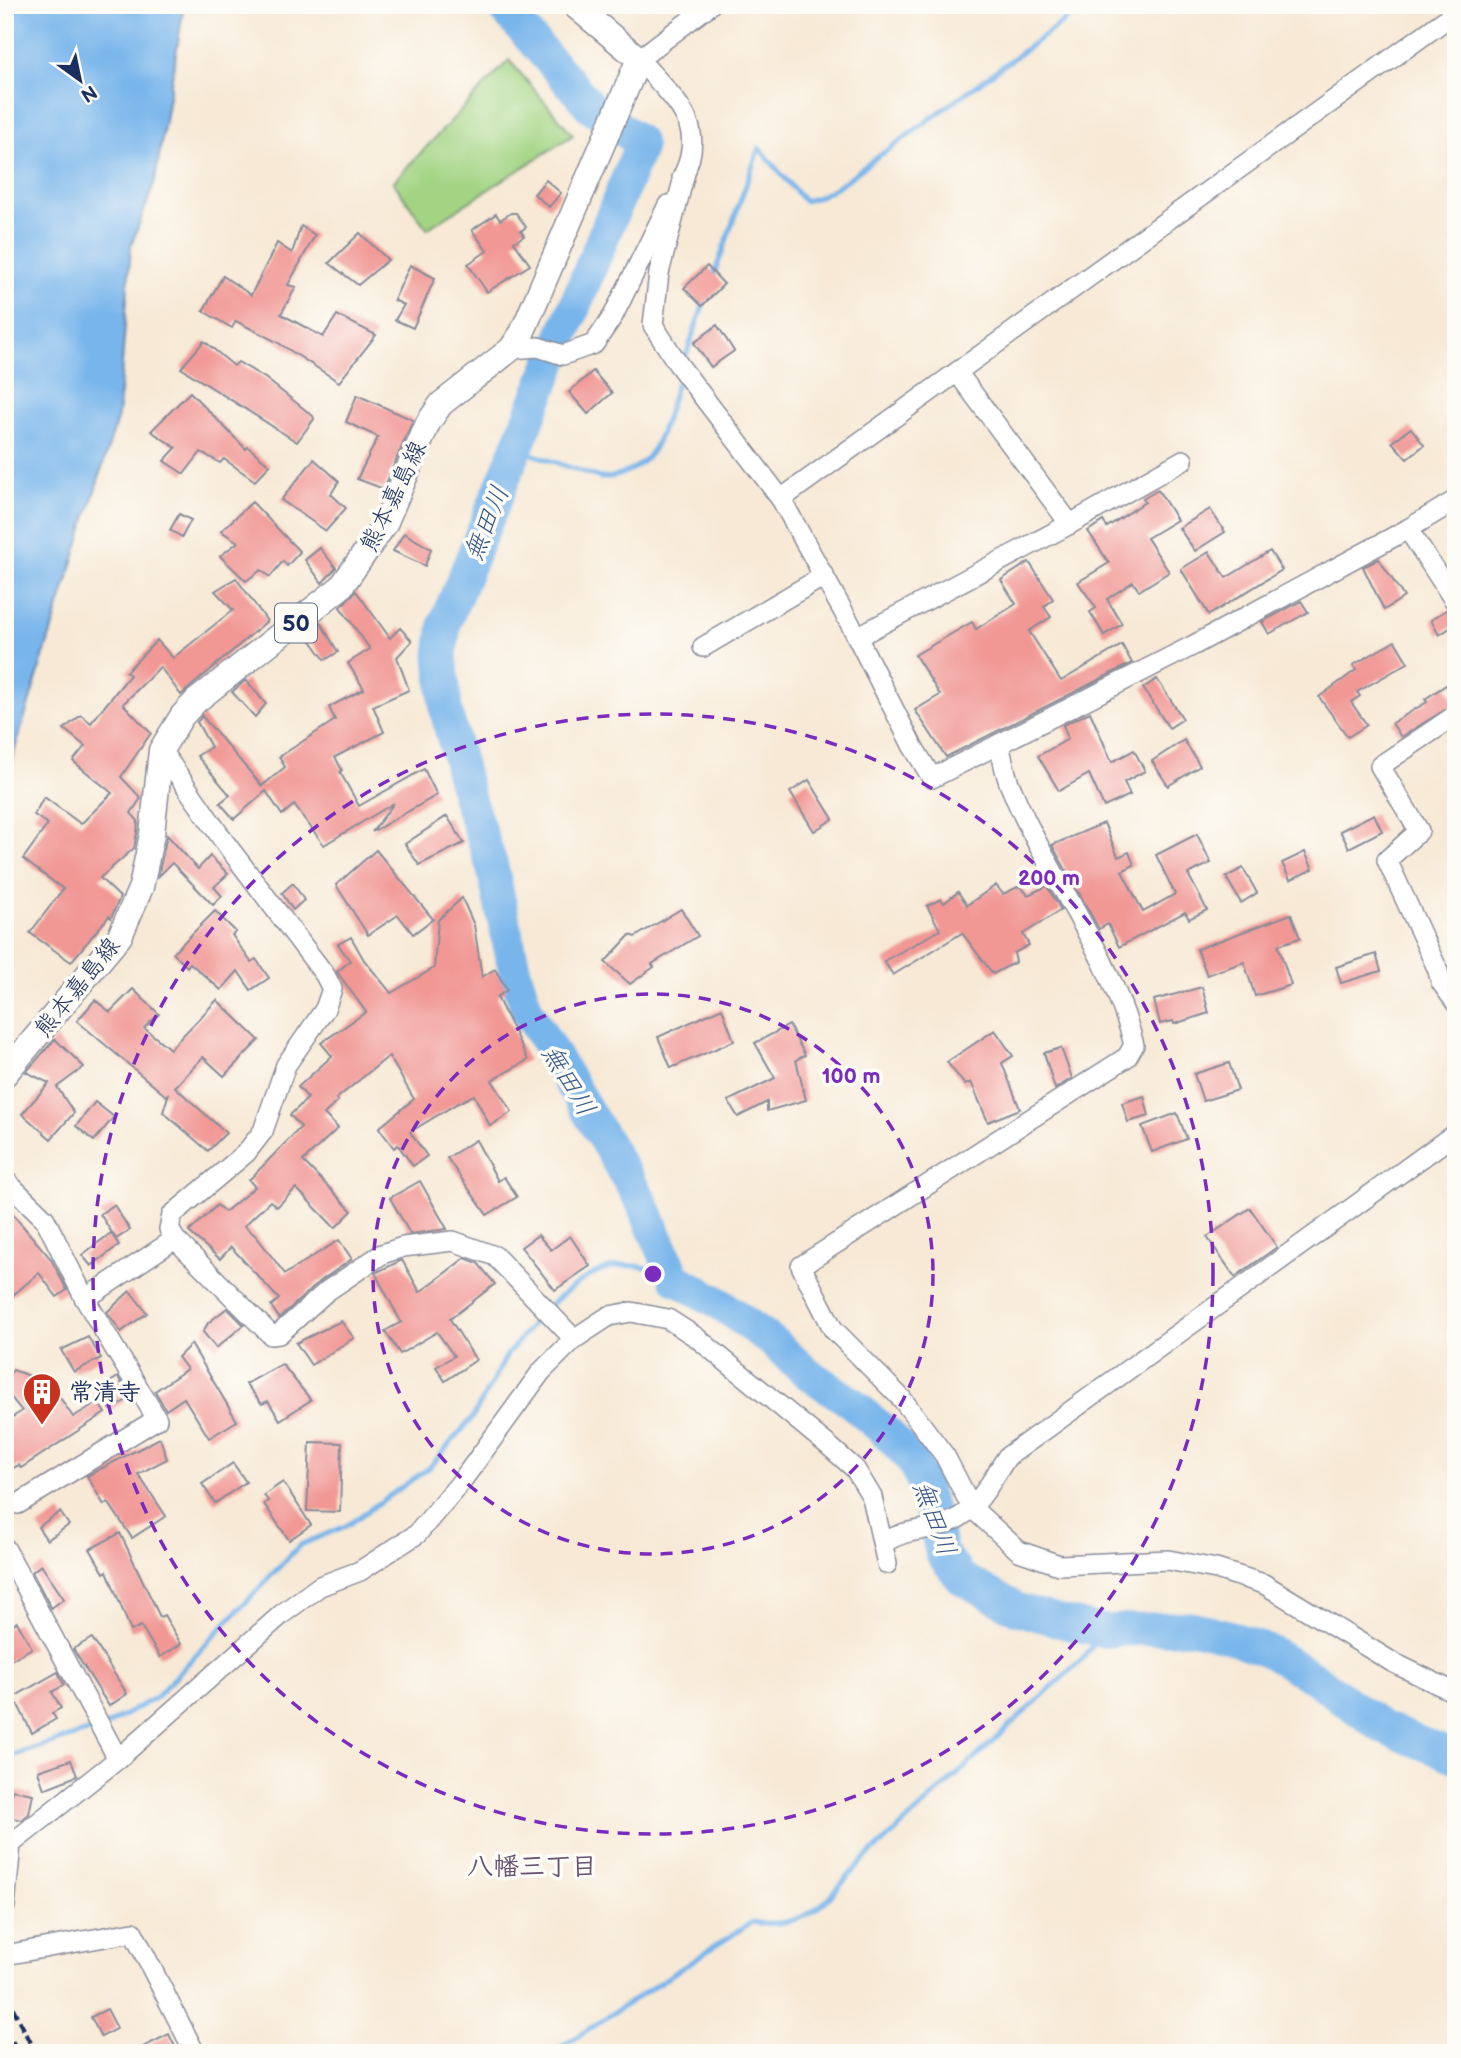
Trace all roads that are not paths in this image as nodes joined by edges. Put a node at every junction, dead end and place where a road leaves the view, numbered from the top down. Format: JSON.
{"nodes":[{"id":1,"x":574,"y":5,"type":"edge"},
{"id":2,"x":710,"y":5,"type":"edge"},
{"id":3,"x":1456,"y":12,"type":"edge"},
{"id":4,"x":639,"y":59,"type":"junction"},
{"id":5,"x":686,"y":169,"type":"junction"},
{"id":6,"x":511,"y":349,"type":"junction"},
{"id":7,"x":957,"y":372,"type":"junction"},
{"id":8,"x":1183,"y":460,"type":"dead end"},
{"id":9,"x":781,"y":499,"type":"junction"},
{"id":10,"x":1456,"y":500,"type":"edge"},
{"id":11,"x":1070,"y":524,"type":"junction"},
{"id":12,"x":1408,"y":529,"type":"junction"},
{"id":13,"x":824,"y":576,"type":"junction"},
{"id":14,"x":1453,"y":593,"type":"edge"},
{"id":15,"x":857,"y":637,"type":"junction"},
{"id":16,"x":703,"y":647,"type":"dead end"},
{"id":17,"x":1456,"y":715,"type":"edge"},
{"id":18,"x":999,"y":744,"type":"junction"},
{"id":19,"x":161,"y":750,"type":"junction"},
{"id":20,"x":1456,"y":1003,"type":"edge"},
{"id":21,"x":5,"y":1074,"type":"edge"},
{"id":22,"x":1456,"y":1133,"type":"edge"},
{"id":23,"x":5,"y":1180,"type":"edge"},
{"id":24,"x":175,"y":1239,"type":"junction"},
{"id":25,"x":85,"y":1299,"type":"junction"},
{"id":26,"x":574,"y":1339,"type":"junction"},
{"id":27,"x":6,"y":1506,"type":"edge"},
{"id":28,"x":964,"y":1513,"type":"junction"},
{"id":29,"x":888,"y":1541,"type":"junction"},
{"id":30,"x":5,"y":1548,"type":"edge"},
{"id":31,"x":887,"y":1564,"type":"dead end"},
{"id":32,"x":1456,"y":1693,"type":"edge"},
{"id":33,"x":115,"y":1753,"type":"junction"},
{"id":34,"x":8,"y":1843,"type":"edge"},
{"id":35,"x":5,"y":1906,"type":"edge"},
{"id":36,"x":5,"y":1955,"type":"edge"},
{"id":37,"x":195,"y":2053,"type":"edge"}],
"edges":[{"from":1,"to":4,"type":"main road"},
{"from":2,"to":4,"type":"street"},
{"from":3,"to":7,"type":"street"},
{"from":4,"to":5,"type":"street"},
{"from":4,"to":6,"type":"main road","name":"熊本嘉島線","number":"50"},
{"from":5,"to":6,"type":"street"},
{"from":5,"to":9,"type":"street"},
{"from":6,"to":19,"type":"main road","name":"熊本嘉島線","number":"50"},
{"from":7,"to":9,"type":"street"},
{"from":7,"to":11,"type":"street"},
{"from":8,"to":11,"type":"street"},
{"from":9,"to":13,"type":"street"},
{"from":10,"to":12,"type":"street"},
{"from":11,"to":15,"type":"street"},
{"from":12,"to":14,"type":"street"},
{"from":12,"to":18,"type":"street"},
{"from":13,"to":15,"type":"street"},
{"from":13,"to":16,"type":"street"},
{"from":15,"to":18,"type":"street"},
{"from":17,"to":20,"type":"street"},
{"from":18,"to":28,"type":"street"},
{"from":19,"to":21,"type":"main road","name":"熊本嘉島線","number":"50"},
{"from":19,"to":24,"type":"street"},
{"from":22,"to":28,"type":"street"},
{"from":23,"to":25,"type":"street"},
{"from":24,"to":25,"type":"street"},
{"from":24,"to":26,"type":"street"},
{"from":25,"to":27,"type":"street"},
{"from":26,"to":29,"type":"street"},
{"from":26,"to":33,"type":"street"},
{"from":28,"to":29,"type":"street"},
{"from":28,"to":32,"type":"street"},
{"from":29,"to":31,"type":"street"},
{"from":30,"to":33,"type":"street"},
{"from":33,"to":34,"type":"street"},
{"from":34,"to":35,"type":"street"},
{"from":36,"to":37,"type":"street"}]}
